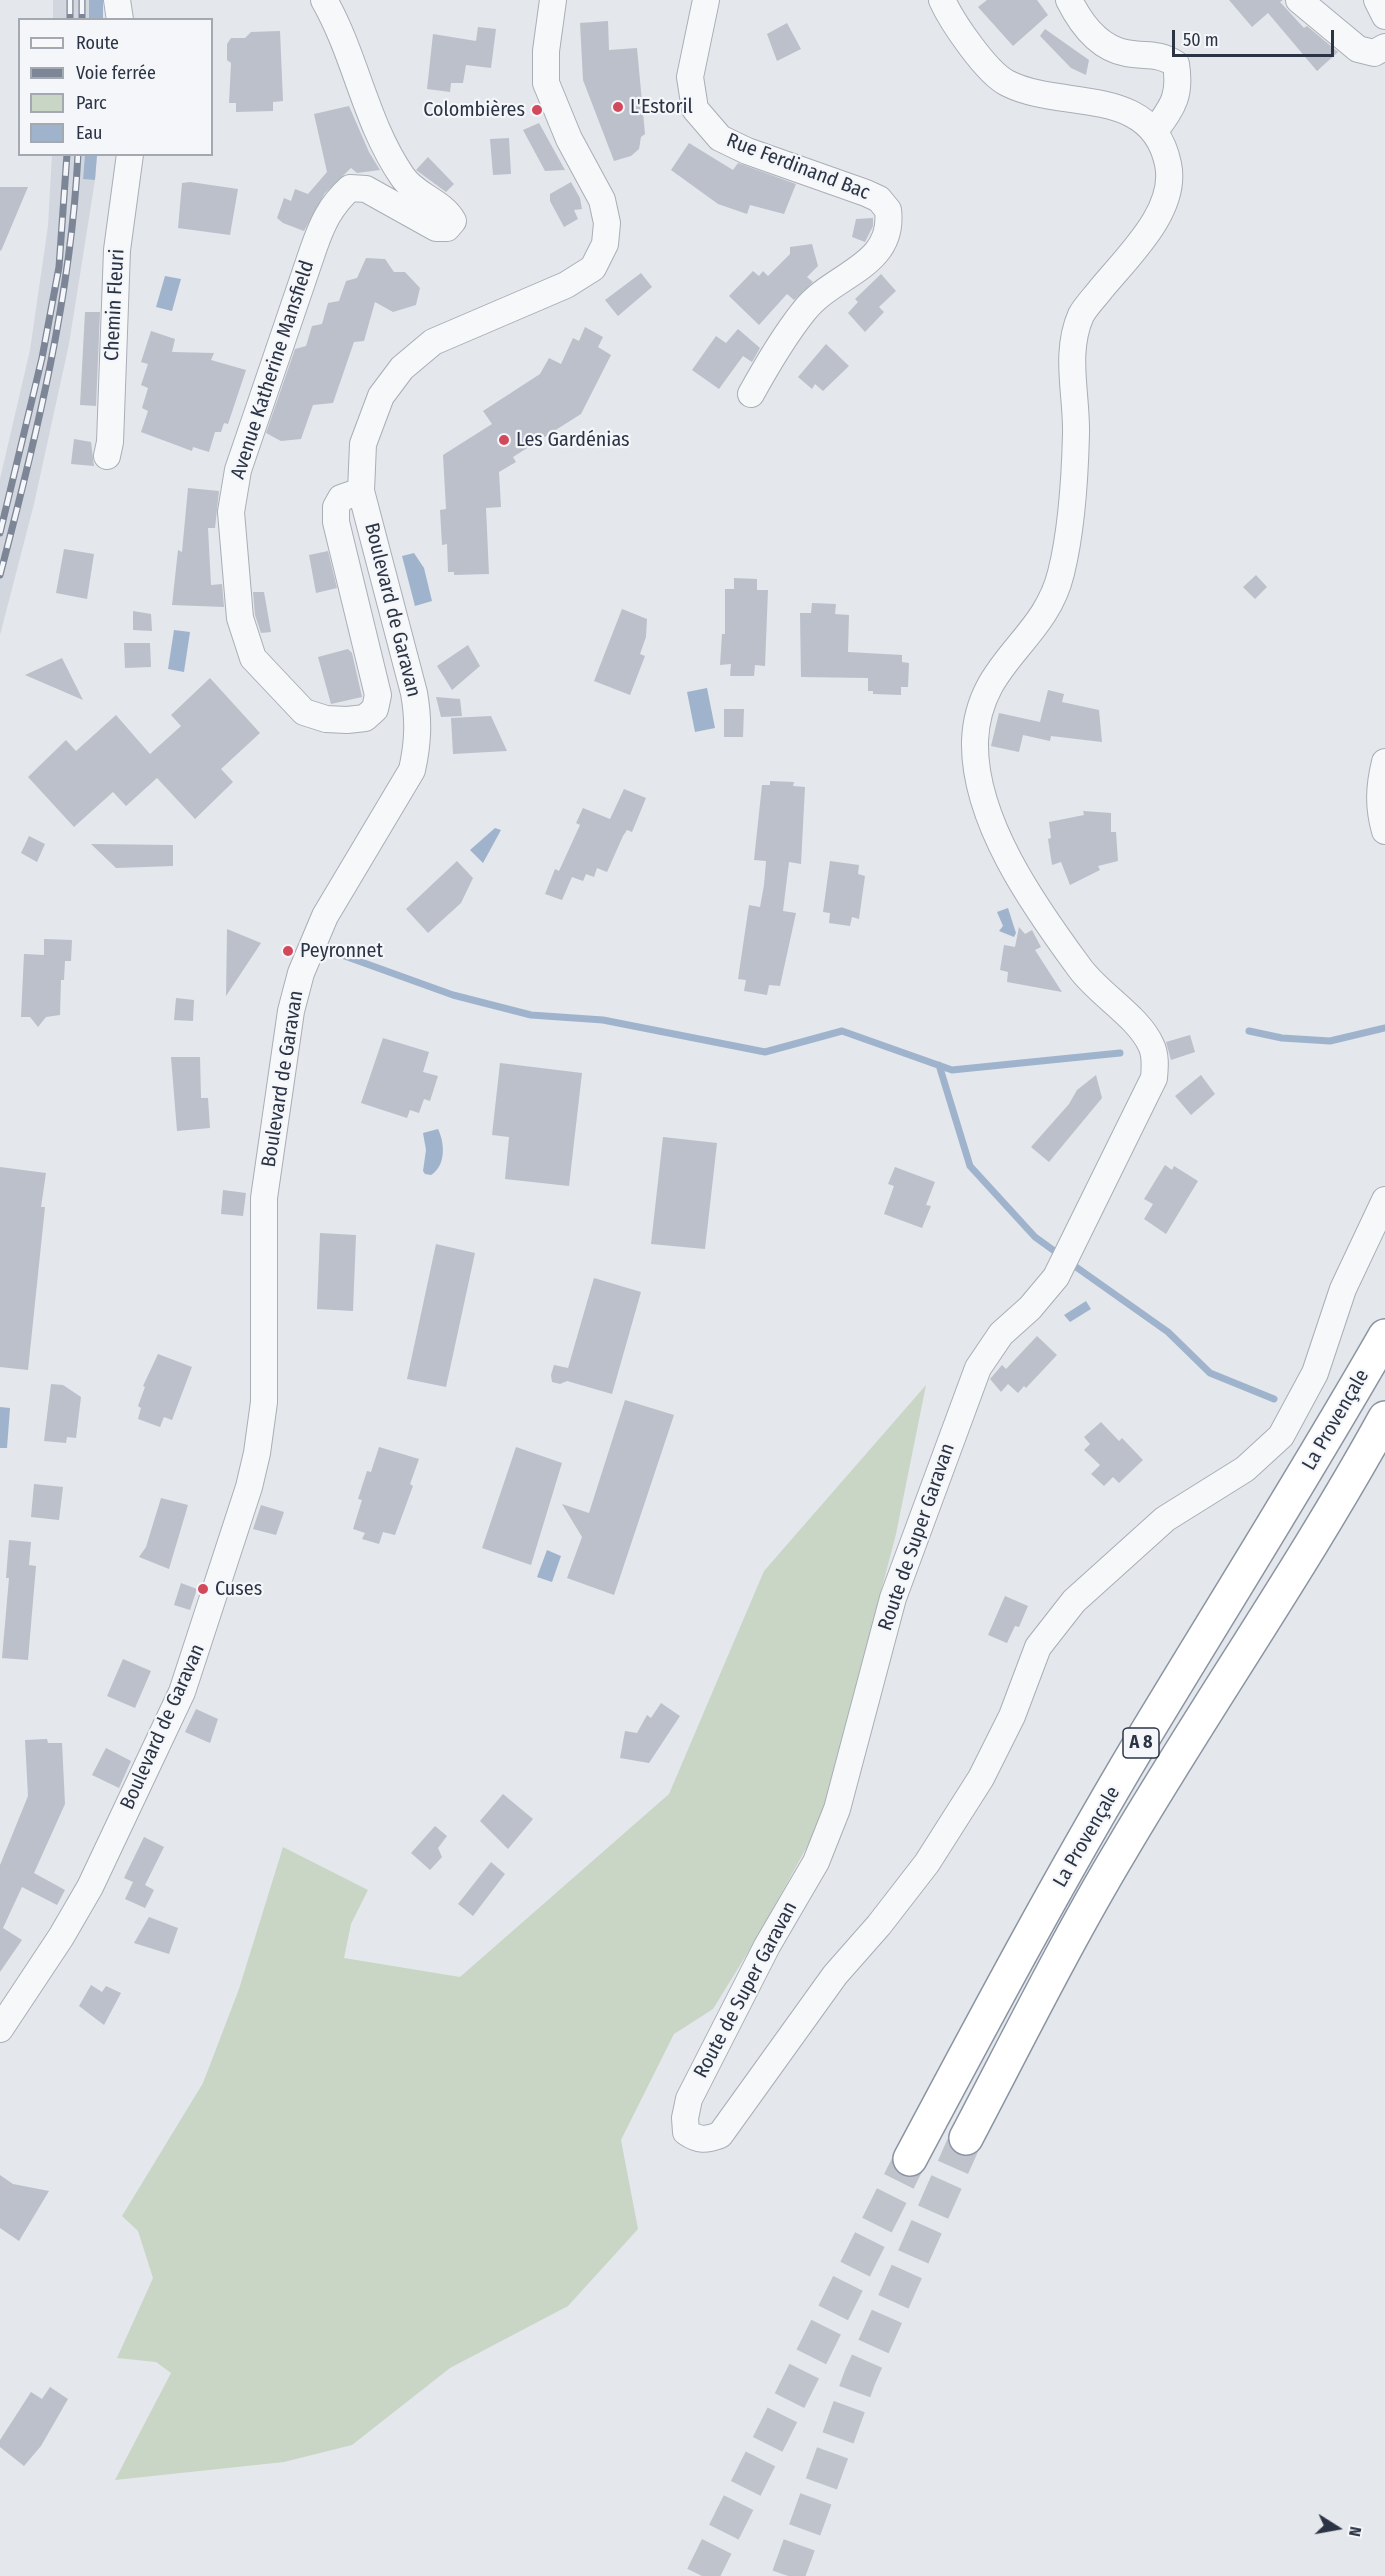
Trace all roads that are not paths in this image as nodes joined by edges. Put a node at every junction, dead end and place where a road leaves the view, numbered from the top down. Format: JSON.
{"nodes":[{"id":1,"x":117,"y":0,"type":"edge"},
{"id":2,"x":324,"y":0,"type":"edge"},
{"id":3,"x":553,"y":0,"type":"edge"},
{"id":4,"x":706,"y":0,"type":"edge"},
{"id":5,"x":942,"y":0,"type":"edge"},
{"id":6,"x":1069,"y":0,"type":"edge"},
{"id":7,"x":1299,"y":0,"type":"edge"},
{"id":8,"x":1377,"y":0,"type":"edge"},
{"id":9,"x":1385,"y":16,"type":"edge"},
{"id":10,"x":120,"y":18,"type":"edge"},
{"id":11,"x":1385,"y":47,"type":"edge"},
{"id":12,"x":1155,"y":131,"type":"junction"},
{"id":13,"x":130,"y":156,"type":"edge"},
{"id":14,"x":751,"y":394,"type":"dead end"},
{"id":15,"x":106,"y":456,"type":"dead end"},
{"id":16,"x":361,"y":491,"type":"junction"},
{"id":17,"x":1385,"y":762,"type":"edge"},
{"id":18,"x":1385,"y":831,"type":"edge"},
{"id":19,"x":1385,"y":1200,"type":"edge"},
{"id":20,"x":1385,"y":1336,"type":"edge"},
{"id":21,"x":1385,"y":1418,"type":"edge"},
{"id":22,"x":0,"y":2029,"type":"edge"},
{"id":23,"x":966,"y":2138,"type":"tunnel mouth"},
{"id":24,"x":910,"y":2158,"type":"tunnel mouth"}],
"edges":[{"from":1,"to":10,"type":"street"},
{"from":2,"to":16,"type":"street","name":"Avenue Katherine Mansfield"},
{"from":3,"to":16,"type":"street","name":"Boulevard de Garavan"},
{"from":4,"to":14,"type":"street","name":"Rue Ferdinand Bac"},
{"from":5,"to":12,"type":"street"},
{"from":6,"to":12,"type":"street"},
{"from":7,"to":11,"type":"street"},
{"from":8,"to":9,"type":"street"},
{"from":12,"to":19,"type":"street","name":"Route de Super Garavan"},
{"from":13,"to":15,"type":"street","name":"Chemin Fleuri"},
{"from":16,"to":22,"type":"street","name":"Boulevard de Garavan"},
{"from":17,"to":18,"type":"street"},
{"from":20,"to":24,"type":"highway","name":"La Provençale","number":"A 8"},
{"from":21,"to":23,"type":"highway","name":"La Provençale","number":"A 8"}]}
